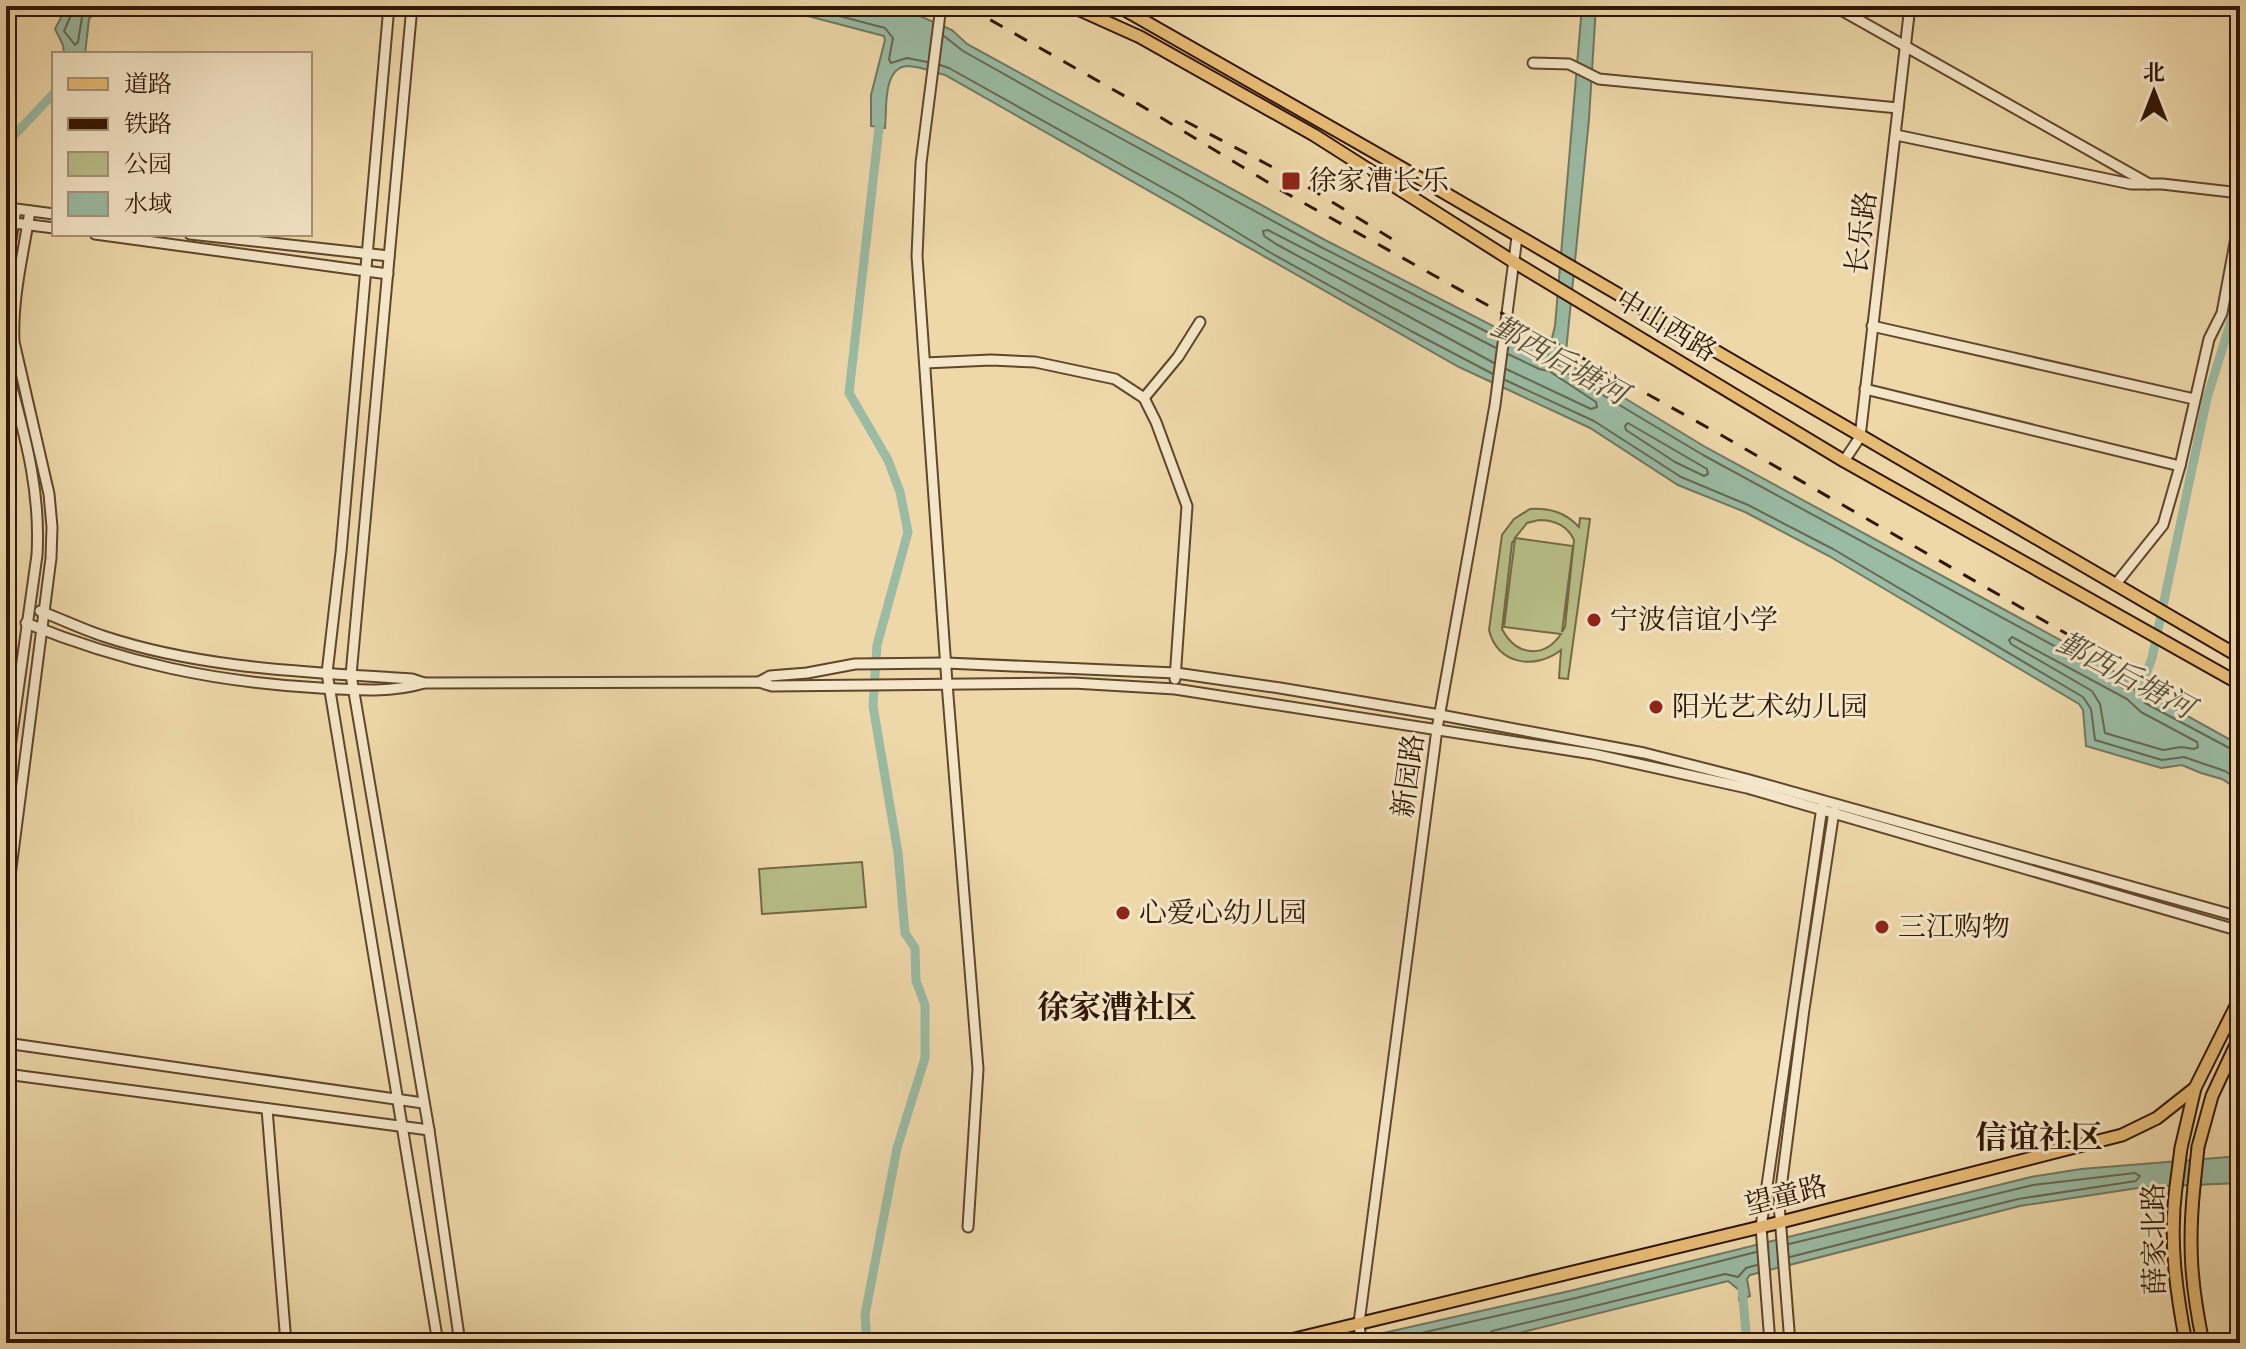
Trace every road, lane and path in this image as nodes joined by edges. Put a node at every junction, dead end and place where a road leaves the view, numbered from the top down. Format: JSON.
{"nodes":[{"id":1,"x":389,"y":6,"type":"edge"},
{"id":2,"x":412,"y":6,"type":"edge"},
{"id":3,"x":941,"y":6,"type":"edge"},
{"id":4,"x":1071,"y":6,"type":"edge"},
{"id":5,"x":1118,"y":6,"type":"edge"},
{"id":6,"x":1834,"y":6,"type":"edge"},
{"id":7,"x":1910,"y":6,"type":"edge"},
{"id":8,"x":1905,"y":45,"type":"junction"},
{"id":9,"x":1533,"y":63,"type":"dead end"},
{"id":10,"x":1898,"y":108,"type":"junction"},
{"id":11,"x":1896,"y":135,"type":"junction"},
{"id":12,"x":2149,"y":184,"type":"junction"},
{"id":13,"x":2240,"y":193,"type":"edge"},
{"id":14,"x":30,"y":211,"type":"junction"},
{"id":15,"x":52,"y":214,"type":"edge"},
{"id":16,"x":2240,"y":216,"type":"edge"},
{"id":17,"x":14,"y":223,"type":"junction"},
{"id":18,"x":28,"y":225,"type":"junction"},
{"id":19,"x":52,"y":228,"type":"edge"},
{"id":20,"x":109,"y":236,"type":"edge"},
{"id":21,"x":208,"y":236,"type":"edge"},
{"id":22,"x":1517,"y":237,"type":"junction"},
{"id":23,"x":367,"y":254,"type":"junction"},
{"id":24,"x":389,"y":256,"type":"junction"},
{"id":25,"x":1514,"y":262,"type":"junction"},
{"id":26,"x":6,"y":270,"type":"edge"},
{"id":27,"x":366,"y":272,"type":"junction"},
{"id":28,"x":388,"y":274,"type":"junction"},
{"id":29,"x":1200,"y":322,"type":"dead end"},
{"id":30,"x":1872,"y":326,"type":"junction"},
{"id":31,"x":925,"y":363,"type":"junction"},
{"id":32,"x":6,"y":365,"type":"edge"},
{"id":33,"x":1865,"y":389,"type":"junction"},
{"id":34,"x":1144,"y":398,"type":"junction"},
{"id":35,"x":2194,"y":399,"type":"junction"},
{"id":36,"x":1860,"y":437,"type":"junction"},
{"id":37,"x":1844,"y":461,"type":"junction"},
{"id":38,"x":2180,"y":466,"type":"junction"},
{"id":39,"x":2115,"y":585,"type":"junction"},
{"id":40,"x":30,"y":607,"type":"junction"},
{"id":41,"x":43,"y":612,"type":"junction"},
{"id":42,"x":26,"y":623,"type":"junction"},
{"id":43,"x":40,"y":629,"type":"junction"},
{"id":44,"x":2240,"y":657,"type":"edge"},
{"id":45,"x":946,"y":663,"type":"junction"},
{"id":46,"x":327,"y":673,"type":"junction"},
{"id":47,"x":1176,"y":673,"type":"junction"},
{"id":48,"x":351,"y":675,"type":"junction"},
{"id":49,"x":759,"y":682,"type":"junction"},
{"id":50,"x":424,"y":683,"type":"junction"},
{"id":51,"x":947,"y":683,"type":"junction"},
{"id":52,"x":2240,"y":684,"type":"edge"},
{"id":53,"x":328,"y":688,"type":"junction"},
{"id":54,"x":352,"y":689,"type":"junction"},
{"id":55,"x":1175,"y":689,"type":"junction"},
{"id":56,"x":1440,"y":715,"type":"junction"},
{"id":57,"x":1437,"y":729,"type":"junction"},
{"id":58,"x":6,"y":776,"type":"edge"},
{"id":59,"x":1823,"y":806,"type":"junction"},
{"id":60,"x":1834,"y":809,"type":"junction"},
{"id":61,"x":6,"y":907,"type":"edge"},
{"id":62,"x":2240,"y":917,"type":"edge"},
{"id":63,"x":2240,"y":931,"type":"edge"},
{"id":64,"x":2240,"y":998,"type":"edge"},
{"id":65,"x":2240,"y":1036,"type":"edge"},
{"id":66,"x":6,"y":1043,"type":"edge"},
{"id":67,"x":6,"y":1074,"type":"edge"},
{"id":68,"x":2195,"y":1088,"type":"junction"},
{"id":69,"x":399,"y":1101,"type":"junction"},
{"id":70,"x":423,"y":1103,"type":"junction"},
{"id":71,"x":267,"y":1109,"type":"junction"},
{"id":72,"x":404,"y":1129,"type":"junction"},
{"id":73,"x":429,"y":1130,"type":"junction"},
{"id":74,"x":1781,"y":1222,"type":"junction"},
{"id":75,"x":968,"y":1227,"type":"dead end"},
{"id":76,"x":1761,"y":1227,"type":"junction"},
{"id":77,"x":1360,"y":1333,"type":"edge"},
{"id":78,"x":286,"y":1343,"type":"edge"},
{"id":79,"x":438,"y":1343,"type":"edge"},
{"id":80,"x":460,"y":1343,"type":"edge"},
{"id":81,"x":1278,"y":1343,"type":"edge"},
{"id":82,"x":1770,"y":1343,"type":"edge"},
{"id":83,"x":1790,"y":1343,"type":"edge"},
{"id":84,"x":2186,"y":1343,"type":"edge"},
{"id":85,"x":2203,"y":1343,"type":"edge"}],
"edges":[{"from":1,"to":23,"type":"street"},
{"from":2,"to":24,"type":"street"},
{"from":3,"to":31,"type":"street"},
{"from":4,"to":25,"type":"main road","name":"中山西路"},
{"from":5,"to":22,"type":"main road","name":"中山西路"},
{"from":6,"to":8,"type":"street"},
{"from":7,"to":8,"type":"street","name":"长乐路"},
{"from":8,"to":10,"type":"street","name":"长乐路"},
{"from":8,"to":12,"type":"street"},
{"from":9,"to":10,"type":"street"},
{"from":10,"to":11,"type":"street","name":"长乐路"},
{"from":11,"to":12,"type":"street"},
{"from":11,"to":30,"type":"street","name":"长乐路"},
{"from":12,"to":13,"type":"street"},
{"from":14,"to":15,"type":"street"},
{"from":14,"to":17,"type":"street"},
{"from":14,"to":18,"type":"street"},
{"from":16,"to":35,"type":"street"},
{"from":17,"to":18,"type":"street"},
{"from":17,"to":26,"type":"street"},
{"from":18,"to":19,"type":"street"},
{"from":18,"to":41,"type":"street"},
{"from":20,"to":27,"type":"street"},
{"from":21,"to":23,"type":"street"},
{"from":22,"to":25,"type":"street","name":"新园路"},
{"from":22,"to":36,"type":"main road","name":"中山西路"},
{"from":23,"to":24,"type":"street"},
{"from":23,"to":27,"type":"street"},
{"from":24,"to":28,"type":"street"},
{"from":25,"to":37,"type":"main road","name":"中山西路"},
{"from":25,"to":56,"type":"street","name":"新园路"},
{"from":27,"to":28,"type":"street"},
{"from":27,"to":46,"type":"street"},
{"from":28,"to":48,"type":"street"},
{"from":29,"to":34,"type":"street"},
{"from":30,"to":33,"type":"street","name":"长乐路"},
{"from":30,"to":35,"type":"street"},
{"from":31,"to":34,"type":"street"},
{"from":31,"to":45,"type":"street"},
{"from":32,"to":40,"type":"street"},
{"from":33,"to":36,"type":"street","name":"长乐路"},
{"from":33,"to":38,"type":"street"},
{"from":34,"to":47,"type":"street"},
{"from":35,"to":38,"type":"street"},
{"from":36,"to":37,"type":"street","name":"长乐路"},
{"from":36,"to":39,"type":"main road","name":"中山西路"},
{"from":37,"to":52,"type":"main road","name":"中山西路"},
{"from":38,"to":39,"type":"street"},
{"from":39,"to":44,"type":"main road","name":"中山西路"},
{"from":40,"to":41,"type":"street"},
{"from":40,"to":42,"type":"street"},
{"from":41,"to":43,"type":"street"},
{"from":41,"to":46,"type":"street"},
{"from":42,"to":43,"type":"street"},
{"from":42,"to":58,"type":"street"},
{"from":43,"to":53,"type":"street"},
{"from":43,"to":61,"type":"street"},
{"from":45,"to":47,"type":"street"},
{"from":45,"to":49,"type":"street"},
{"from":45,"to":51,"type":"street"},
{"from":46,"to":48,"type":"street"},
{"from":46,"to":53,"type":"street"},
{"from":47,"to":55,"type":"street"},
{"from":47,"to":56,"type":"street"},
{"from":48,"to":50,"type":"street"},
{"from":48,"to":54,"type":"street"},
{"from":49,"to":50,"type":"street"},
{"from":49,"to":51,"type":"street"},
{"from":50,"to":54,"type":"street"},
{"from":51,"to":55,"type":"street"},
{"from":51,"to":75,"type":"street"},
{"from":53,"to":54,"type":"street"},
{"from":53,"to":69,"type":"street"},
{"from":54,"to":70,"type":"street"},
{"from":55,"to":57,"type":"street"},
{"from":56,"to":57,"type":"street","name":"新园路"},
{"from":56,"to":59,"type":"street"},
{"from":57,"to":59,"type":"street"},
{"from":57,"to":77,"type":"street","name":"新园路"},
{"from":59,"to":60,"type":"street"},
{"from":59,"to":76,"type":"street"},
{"from":60,"to":62,"type":"street"},
{"from":60,"to":63,"type":"street"},
{"from":60,"to":74,"type":"street"},
{"from":64,"to":68,"type":"main road","name":"望童路"},
{"from":65,"to":85,"type":"main road","name":"薛家北路","bridge":true},
{"from":66,"to":69,"type":"street"},
{"from":67,"to":71,"type":"street"},
{"from":68,"to":74,"type":"main road","name":"望童路"},
{"from":68,"to":84,"type":"main road","name":"薛家北路","bridge":true},
{"from":69,"to":70,"type":"street"},
{"from":69,"to":72,"type":"street"},
{"from":70,"to":73,"type":"street"},
{"from":71,"to":72,"type":"street"},
{"from":71,"to":78,"type":"street"},
{"from":72,"to":73,"type":"street"},
{"from":72,"to":79,"type":"street"},
{"from":73,"to":80,"type":"street"},
{"from":74,"to":76,"type":"main road","name":"望童路"},
{"from":74,"to":83,"type":"street"},
{"from":76,"to":77,"type":"main road","name":"望童路"},
{"from":76,"to":82,"type":"street"},
{"from":77,"to":81,"type":"main road","name":"望童路"}]}
